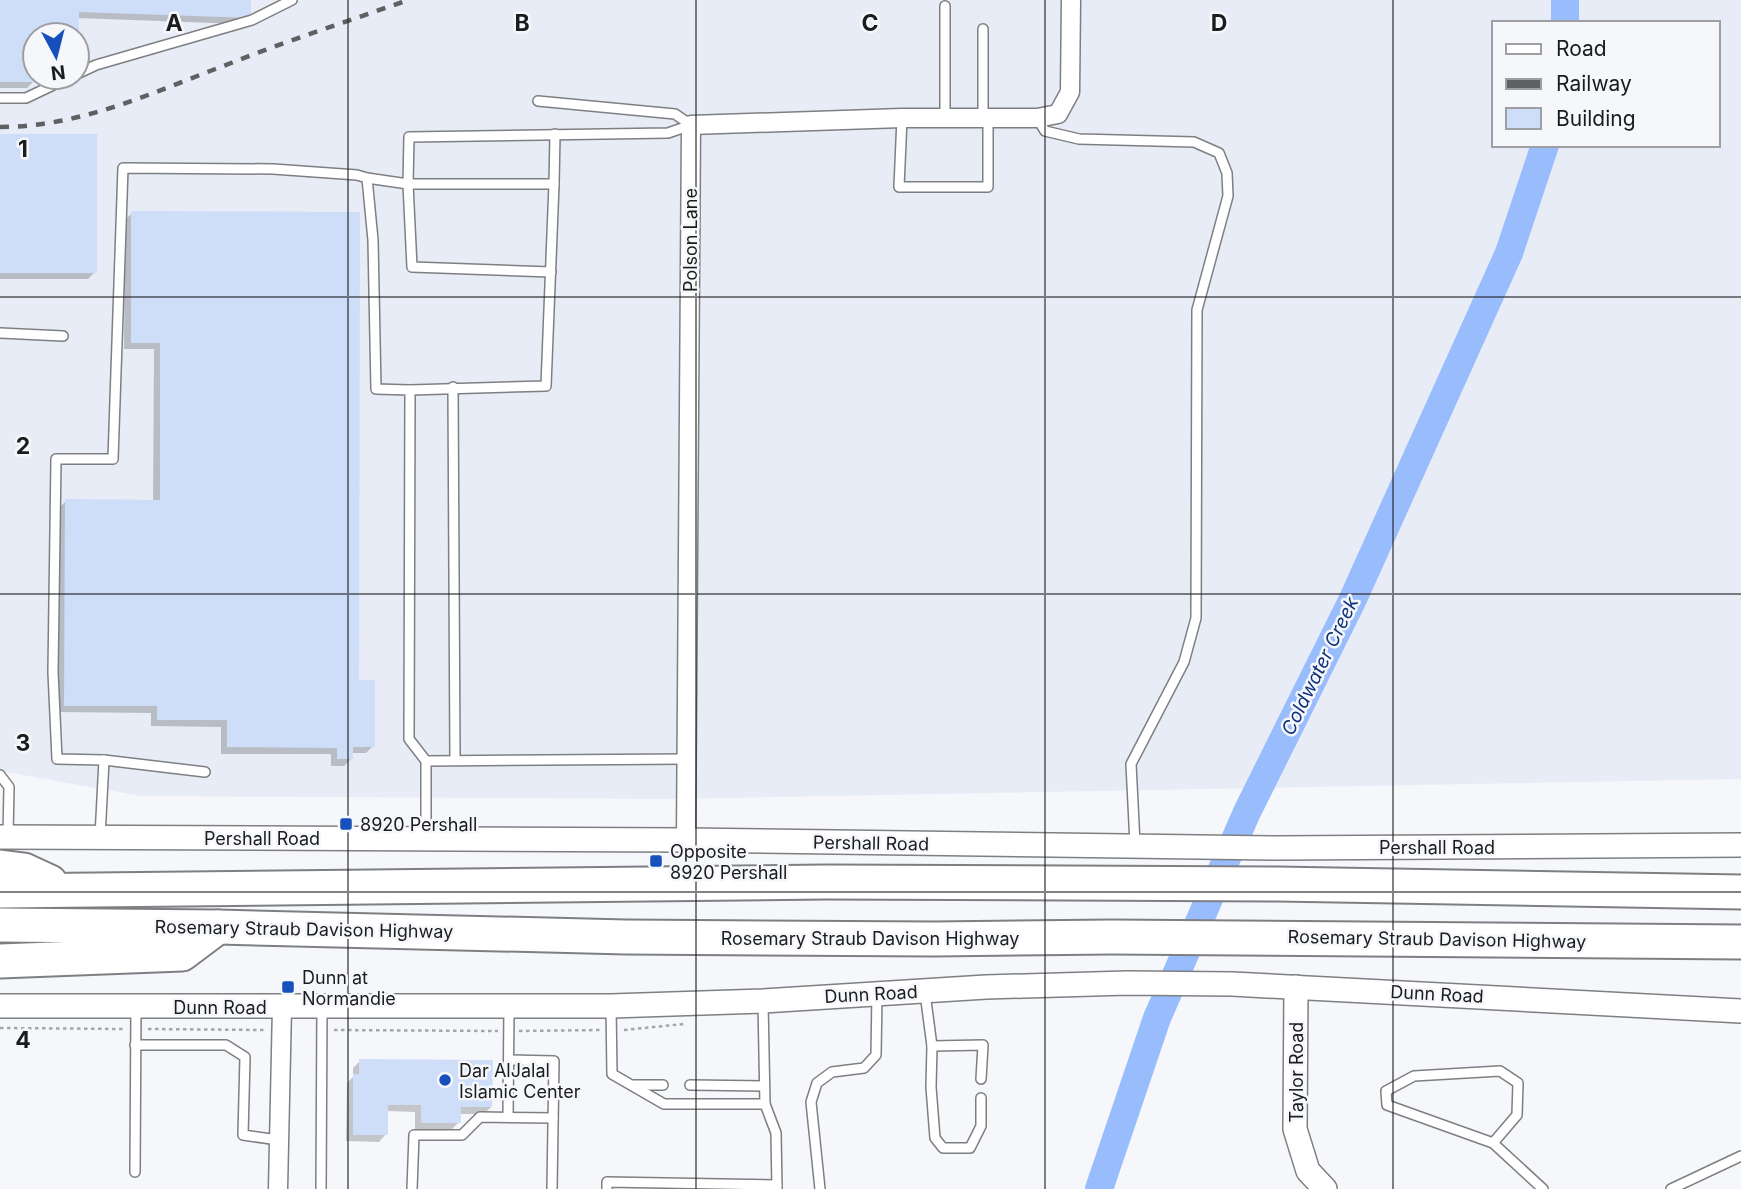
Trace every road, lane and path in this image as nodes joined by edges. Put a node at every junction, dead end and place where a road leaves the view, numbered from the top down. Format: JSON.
{"nodes":[{"id":1,"x":292,"y":0,"type":"edge"},
{"id":2,"x":1071,"y":0,"type":"edge"},
{"id":3,"x":945,"y":6,"type":"dead end"},
{"id":4,"x":983,"y":29,"type":"dead end"},
{"id":5,"x":91,"y":67,"type":"edge"},
{"id":6,"x":41,"y":91,"type":"edge"},
{"id":7,"x":0,"y":98,"type":"edge"},
{"id":8,"x":538,"y":101,"type":"dead end"},
{"id":9,"x":902,"y":118,"type":"junction"},
{"id":10,"x":945,"y":118,"type":"junction"},
{"id":11,"x":986,"y":118,"type":"junction"},
{"id":12,"x":1037,"y":118,"type":"junction"},
{"id":13,"x":691,"y":125,"type":"junction"},
{"id":14,"x":555,"y":134,"type":"junction"},
{"id":15,"x":367,"y":178,"type":"junction"},
{"id":16,"x":408,"y":184,"type":"junction"},
{"id":17,"x":554,"y":184,"type":"junction"},
{"id":18,"x":551,"y":272,"type":"junction"},
{"id":19,"x":0,"y":332,"type":"edge"},
{"id":20,"x":62,"y":336,"type":"dead end"},
{"id":21,"x":453,"y":387,"type":"junction"},
{"id":22,"x":410,"y":390,"type":"junction"},
{"id":23,"x":686,"y":759,"type":"junction"},
{"id":24,"x":104,"y":760,"type":"junction"},
{"id":25,"x":455,"y":760,"type":"junction"},
{"id":26,"x":426,"y":761,"type":"junction"},
{"id":27,"x":205,"y":772,"type":"dead end"},
{"id":28,"x":0,"y":775,"type":"edge"},
{"id":29,"x":100,"y":837,"type":"junction"},
{"id":30,"x":426,"y":839,"type":"junction"},
{"id":31,"x":686,"y":840,"type":"junction"},
{"id":32,"x":1741,"y":845,"type":"edge"},
{"id":33,"x":1135,"y":846,"type":"junction"},
{"id":34,"x":3,"y":847,"type":"edge"},
{"id":35,"x":0,"y":891,"type":"edge"},
{"id":36,"x":72,"y":891,"type":"junction"},
{"id":37,"x":1741,"y":892,"type":"edge"},
{"id":38,"x":0,"y":925,"type":"edge"},
{"id":39,"x":218,"y":927,"type":"junction"},
{"id":40,"x":1741,"y":942,"type":"edge"},
{"id":41,"x":0,"y":961,"type":"edge"},
{"id":42,"x":1296,"y":988,"type":"junction"},
{"id":43,"x":925,"y":991,"type":"junction"},
{"id":44,"x":877,"y":993,"type":"junction"},
{"id":45,"x":763,"y":1001,"type":"junction"},
{"id":46,"x":0,"y":1006,"type":"edge"},
{"id":47,"x":322,"y":1006,"type":"junction"},
{"id":48,"x":509,"y":1006,"type":"junction"},
{"id":49,"x":611,"y":1006,"type":"junction"},
{"id":50,"x":136,"y":1007,"type":"junction"},
{"id":51,"x":282,"y":1007,"type":"junction"},
{"id":52,"x":1741,"y":1011,"type":"edge"},
{"id":53,"x":686,"y":1024,"type":"dead end"},
{"id":54,"x":0,"y":1028,"type":"edge"},
{"id":55,"x":122,"y":1028,"type":"dead end"},
{"id":56,"x":148,"y":1029,"type":"dead end"},
{"id":57,"x":269,"y":1030,"type":"dead end"},
{"id":58,"x":335,"y":1030,"type":"dead end"},
{"id":59,"x":596,"y":1030,"type":"dead end"},
{"id":60,"x":621,"y":1030,"type":"dead end"},
{"id":61,"x":501,"y":1031,"type":"dead end"},
{"id":62,"x":524,"y":1031,"type":"dead end"},
{"id":63,"x":135,"y":1045,"type":"junction"},
{"id":64,"x":932,"y":1046,"type":"junction"},
{"id":65,"x":510,"y":1060,"type":"junction"},
{"id":66,"x":981,"y":1079,"type":"dead end"},
{"id":67,"x":631,"y":1085,"type":"junction"},
{"id":68,"x":663,"y":1085,"type":"dead end"},
{"id":69,"x":690,"y":1086,"type":"dead end"},
{"id":70,"x":764,"y":1086,"type":"junction"},
{"id":71,"x":981,"y":1098,"type":"dead end"},
{"id":72,"x":765,"y":1104,"type":"junction"},
{"id":73,"x":509,"y":1117,"type":"junction"},
{"id":74,"x":553,"y":1118,"type":"junction"},
{"id":75,"x":278,"y":1140,"type":"junction"},
{"id":76,"x":1493,"y":1143,"type":"junction"},
{"id":77,"x":1741,"y":1156,"type":"edge"},
{"id":78,"x":135,"y":1172,"type":"dead end"},
{"id":79,"x":777,"y":1187,"type":"edge"},
{"id":80,"x":278,"y":1189,"type":"edge"},
{"id":81,"x":321,"y":1189,"type":"edge"},
{"id":82,"x":412,"y":1189,"type":"edge"},
{"id":83,"x":552,"y":1189,"type":"edge"},
{"id":84,"x":607,"y":1189,"type":"edge"},
{"id":85,"x":820,"y":1189,"type":"edge"},
{"id":86,"x":1325,"y":1189,"type":"edge"},
{"id":87,"x":1543,"y":1189,"type":"edge"},
{"id":88,"x":1671,"y":1189,"type":"edge"}],
"edges":[{"from":1,"to":5,"type":"lane"},
{"from":2,"to":12,"type":"street"},
{"from":3,"to":10,"type":"lane"},
{"from":4,"to":11,"type":"lane"},
{"from":6,"to":7,"type":"lane"},
{"from":8,"to":13,"type":"lane"},
{"from":9,"to":10,"type":"street"},
{"from":9,"to":11,"type":"lane"},
{"from":9,"to":13,"type":"street"},
{"from":10,"to":11,"type":"street"},
{"from":11,"to":12,"type":"street"},
{"from":12,"to":33,"type":"lane"},
{"from":13,"to":14,"type":"lane"},
{"from":13,"to":23,"type":"street","name":"Polson Lane"},
{"from":14,"to":16,"type":"lane"},
{"from":14,"to":17,"type":"lane"},
{"from":15,"to":16,"type":"lane"},
{"from":15,"to":22,"type":"lane"},
{"from":15,"to":24,"type":"lane"},
{"from":16,"to":17,"type":"lane"},
{"from":16,"to":18,"type":"lane"},
{"from":17,"to":18,"type":"lane"},
{"from":18,"to":21,"type":"lane"},
{"from":19,"to":20,"type":"lane"},
{"from":21,"to":22,"type":"lane"},
{"from":21,"to":25,"type":"lane"},
{"from":22,"to":26,"type":"lane"},
{"from":23,"to":25,"type":"lane"},
{"from":23,"to":31,"type":"street","name":"Polson Lane"},
{"from":24,"to":27,"type":"lane"},
{"from":24,"to":29,"type":"lane"},
{"from":25,"to":26,"type":"lane"},
{"from":26,"to":30,"type":"lane"},
{"from":28,"to":34,"type":"lane"},
{"from":29,"to":30,"type":"street","name":"Pershall Road"},
{"from":29,"to":34,"type":"street","name":"Pershall Road"},
{"from":30,"to":31,"type":"street","name":"Pershall Road"},
{"from":31,"to":33,"type":"street","name":"Pershall Road"},
{"from":32,"to":33,"type":"street","name":"Pershall Road"},
{"from":34,"to":36,"type":"highway"},
{"from":35,"to":36,"type":"highway","name":"Rosemary Straub Davison Highway"},
{"from":36,"to":37,"type":"highway","name":"Rosemary Straub Davison Highway"},
{"from":38,"to":39,"type":"highway","name":"Rosemary Straub Davison Highway"},
{"from":39,"to":40,"type":"highway","name":"Rosemary Straub Davison Highway"},
{"from":39,"to":41,"type":"highway"},
{"from":42,"to":43,"type":"street","name":"Dunn Road"},
{"from":42,"to":52,"type":"street","name":"Dunn Road"},
{"from":42,"to":86,"type":"street","name":"Taylor Road"},
{"from":43,"to":44,"type":"street","name":"Dunn Road"},
{"from":43,"to":64,"type":"lane"},
{"from":44,"to":45,"type":"street","name":"Dunn Road"},
{"from":44,"to":85,"type":"lane"},
{"from":45,"to":49,"type":"street","name":"Dunn Road"},
{"from":45,"to":70,"type":"lane"},
{"from":46,"to":50,"type":"street","name":"Dunn Road"},
{"from":47,"to":48,"type":"street","name":"Dunn Road"},
{"from":47,"to":51,"type":"street","name":"Dunn Road"},
{"from":47,"to":81,"type":"lane"},
{"from":48,"to":49,"type":"street","name":"Dunn Road"},
{"from":48,"to":65,"type":"lane"},
{"from":49,"to":67,"type":"lane"},
{"from":50,"to":51,"type":"street","name":"Dunn Road"},
{"from":50,"to":63,"type":"lane"},
{"from":51,"to":75,"type":"street"},
{"from":53,"to":60,"type":"path"},
{"from":54,"to":55,"type":"path"},
{"from":56,"to":57,"type":"path"},
{"from":58,"to":61,"type":"path"},
{"from":59,"to":62,"type":"path"},
{"from":63,"to":75,"type":"lane"},
{"from":63,"to":78,"type":"lane"},
{"from":64,"to":66,"type":"lane"},
{"from":64,"to":71,"type":"lane"},
{"from":65,"to":73,"type":"lane"},
{"from":65,"to":74,"type":"lane"},
{"from":67,"to":68,"type":"lane"},
{"from":67,"to":72,"type":"lane"},
{"from":69,"to":70,"type":"lane"},
{"from":70,"to":72,"type":"lane"},
{"from":72,"to":79,"type":"lane"},
{"from":73,"to":74,"type":"lane"},
{"from":73,"to":82,"type":"lane"},
{"from":74,"to":83,"type":"lane"},
{"from":75,"to":80,"type":"street"},
{"from":76,"to":76,"type":"lane"},
{"from":76,"to":87,"type":"lane"},
{"from":77,"to":88,"type":"lane"},
{"from":79,"to":84,"type":"lane"}]}
